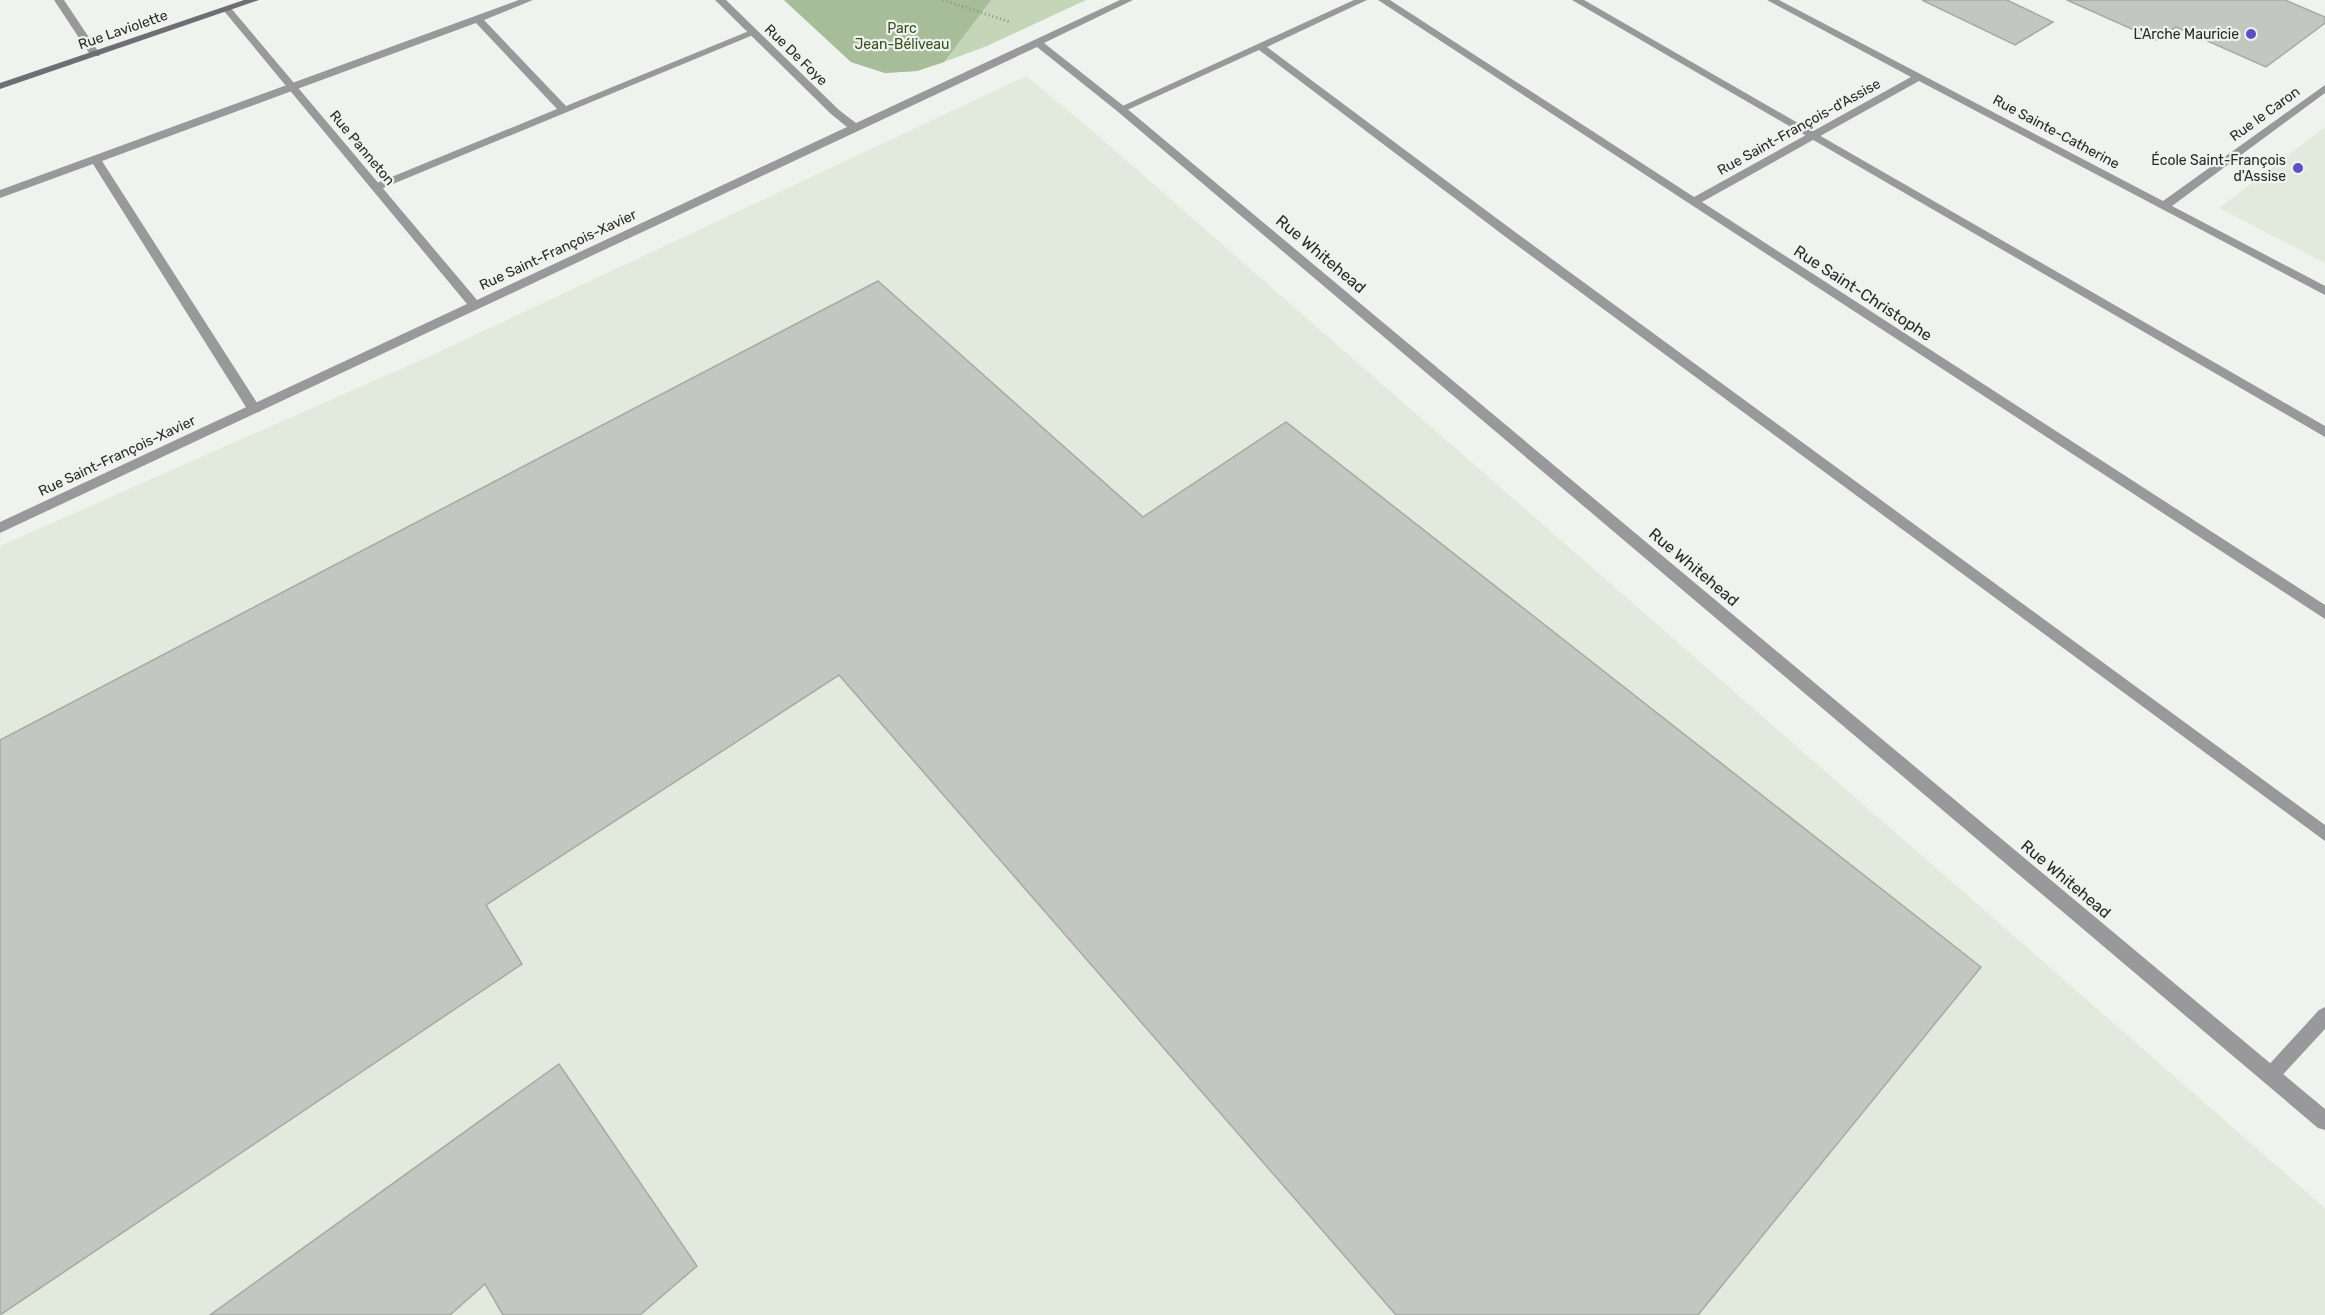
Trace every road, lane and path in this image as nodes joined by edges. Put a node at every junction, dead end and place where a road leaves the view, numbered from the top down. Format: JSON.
{"nodes":[{"id":1,"x":59,"y":0,"type":"edge"},
{"id":2,"x":255,"y":0,"type":"edge"},
{"id":3,"x":528,"y":0,"type":"edge"},
{"id":4,"x":720,"y":0,"type":"edge"},
{"id":5,"x":943,"y":0,"type":"edge"},
{"id":6,"x":1128,"y":0,"type":"edge"},
{"id":7,"x":1362,"y":0,"type":"edge"},
{"id":8,"x":1383,"y":0,"type":"edge"},
{"id":9,"x":1577,"y":0,"type":"edge"},
{"id":10,"x":1772,"y":0,"type":"edge"},
{"id":11,"x":227,"y":9,"type":"junction"},
{"id":12,"x":477,"y":18,"type":"junction"},
{"id":13,"x":1015,"y":24,"type":"dead end"},
{"id":14,"x":753,"y":33,"type":"junction"},
{"id":15,"x":1037,"y":42,"type":"junction"},
{"id":16,"x":1260,"y":46,"type":"junction"},
{"id":17,"x":95,"y":54,"type":"junction"},
{"id":18,"x":1919,"y":77,"type":"junction"},
{"id":19,"x":0,"y":86,"type":"edge"},
{"id":20,"x":290,"y":86,"type":"junction"},
{"id":21,"x":2325,"y":88,"type":"edge"},
{"id":22,"x":1121,"y":109,"type":"junction"},
{"id":23,"x":564,"y":110,"type":"junction"},
{"id":24,"x":855,"y":128,"type":"junction"},
{"id":25,"x":1813,"y":136,"type":"junction"},
{"id":26,"x":94,"y":159,"type":"junction"},
{"id":27,"x":376,"y":187,"type":"junction"},
{"id":28,"x":0,"y":194,"type":"edge"},
{"id":29,"x":1694,"y":202,"type":"junction"},
{"id":30,"x":2164,"y":207,"type":"junction"},
{"id":31,"x":2325,"y":291,"type":"edge"},
{"id":32,"x":475,"y":305,"type":"junction"},
{"id":33,"x":254,"y":409,"type":"junction"},
{"id":34,"x":2325,"y":432,"type":"edge"},
{"id":35,"x":0,"y":526,"type":"edge"},
{"id":36,"x":2325,"y":613,"type":"edge"},
{"id":37,"x":2325,"y":834,"type":"edge"},
{"id":38,"x":2325,"y":1016,"type":"edge"},
{"id":39,"x":2271,"y":1075,"type":"junction"},
{"id":40,"x":2325,"y":1121,"type":"edge"}],
"edges":[{"from":1,"to":17,"type":"street"},
{"from":2,"to":11,"type":"main road","name":"Rue Laviolette"},
{"from":3,"to":12,"type":"street"},
{"from":4,"to":14,"type":"street","name":"Rue De Foye"},
{"from":5,"to":13,"type":"path"},
{"from":6,"to":15,"type":"street","name":"Rue Saint-François-Xavier"},
{"from":7,"to":16,"type":"street"},
{"from":8,"to":29,"type":"street","name":"Rue Saint-Christophe"},
{"from":9,"to":25,"type":"street"},
{"from":10,"to":18,"type":"street","name":"Rue Sainte-Catherine"},
{"from":11,"to":17,"type":"main road","name":"Rue Laviolette"},
{"from":11,"to":20,"type":"street","name":"Rue Panneton"},
{"from":12,"to":20,"type":"street"},
{"from":12,"to":23,"type":"street"},
{"from":14,"to":23,"type":"street"},
{"from":14,"to":24,"type":"street","name":"Rue De Foye"},
{"from":15,"to":22,"type":"street","name":"Rue Whitehead"},
{"from":15,"to":24,"type":"street","name":"Rue Saint-François-Xavier"},
{"from":16,"to":22,"type":"street"},
{"from":16,"to":37,"type":"street"},
{"from":17,"to":19,"type":"main road","name":"Rue Laviolette"},
{"from":18,"to":25,"type":"street","name":"Rue Saint-François-d'Assise"},
{"from":18,"to":30,"type":"street","name":"Rue Sainte-Catherine"},
{"from":20,"to":26,"type":"street"},
{"from":20,"to":27,"type":"street","name":"Rue Panneton"},
{"from":21,"to":30,"type":"street","name":"Rue le Caron"},
{"from":22,"to":39,"type":"street","name":"Rue Whitehead"},
{"from":23,"to":27,"type":"street"},
{"from":24,"to":32,"type":"street","name":"Rue Saint-François-Xavier"},
{"from":25,"to":29,"type":"street","name":"Rue Saint-François-d'Assise"},
{"from":25,"to":34,"type":"street"},
{"from":26,"to":28,"type":"street"},
{"from":26,"to":33,"type":"street"},
{"from":27,"to":32,"type":"street","name":"Rue Panneton"},
{"from":29,"to":36,"type":"street","name":"Rue Saint-Christophe"},
{"from":30,"to":31,"type":"street","name":"Rue Sainte-Catherine"},
{"from":32,"to":33,"type":"street","name":"Rue Saint-François-Xavier"},
{"from":33,"to":35,"type":"street","name":"Rue Saint-François-Xavier"},
{"from":38,"to":39,"type":"street"},
{"from":39,"to":40,"type":"street","name":"Rue Whitehead"}]}
